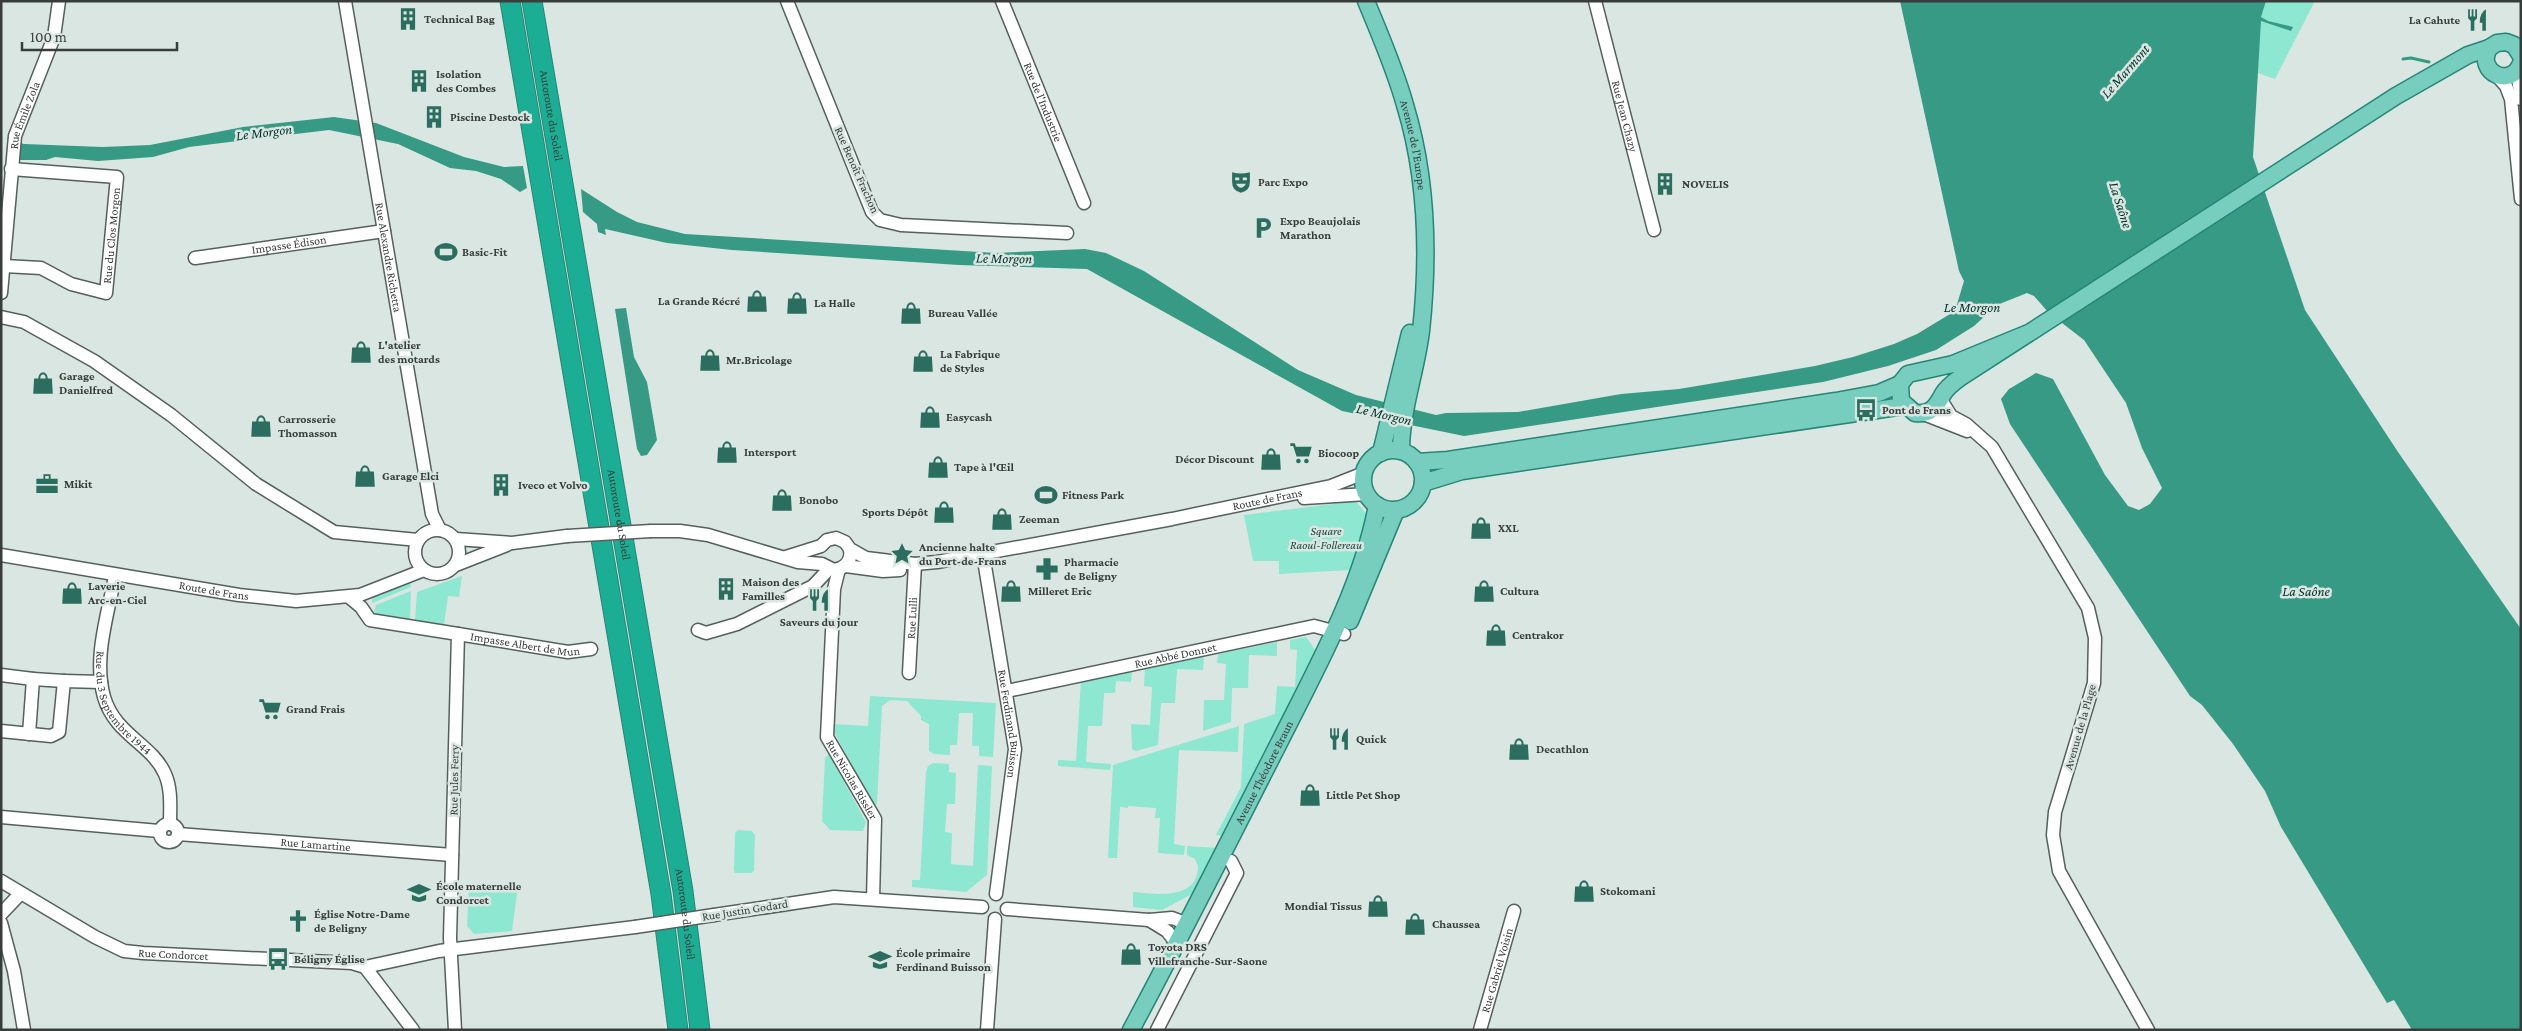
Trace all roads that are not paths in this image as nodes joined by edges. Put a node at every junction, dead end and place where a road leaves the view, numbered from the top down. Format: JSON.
{"nodes":[{"id":1,"x":58,"y":1,"type":"edge"},
{"id":2,"x":344,"y":1,"type":"edge"},
{"id":3,"x":510,"y":1,"type":"edge"},
{"id":4,"x":532,"y":1,"type":"edge"},
{"id":5,"x":786,"y":1,"type":"edge"},
{"id":6,"x":1002,"y":1,"type":"edge"},
{"id":7,"x":1366,"y":1,"type":"edge"},
{"id":8,"x":1595,"y":1,"type":"edge"},
{"id":9,"x":2521,"y":33,"type":"edge"},
{"id":10,"x":2506,"y":42,"type":"junction"},
{"id":11,"x":2489,"y":48,"type":"junction"},
{"id":12,"x":2459,"y":61,"type":"junction"},
{"id":13,"x":2520,"y":63,"type":"edge"},
{"id":14,"x":2492,"y":71,"type":"junction"},
{"id":15,"x":2521,"y":99,"type":"edge"},
{"id":16,"x":11,"y":167,"type":"junction"},
{"id":17,"x":2519,"y":174,"type":"edge"},
{"id":18,"x":2520,"y":193,"type":"edge"},
{"id":19,"x":1084,"y":203,"type":"dead end"},
{"id":20,"x":1654,"y":230,"type":"dead end"},
{"id":21,"x":384,"y":231,"type":"junction"},
{"id":22,"x":1067,"y":233,"type":"dead end"},
{"id":23,"x":195,"y":258,"type":"dead end"},
{"id":24,"x":4,"y":266,"type":"junction"},
{"id":25,"x":1,"y":294,"type":"edge"},
{"id":26,"x":1,"y":317,"type":"edge"},
{"id":27,"x":2031,"y":332,"type":"junction"},
{"id":28,"x":1927,"y":371,"type":"junction"},
{"id":29,"x":1900,"y":384,"type":"junction"},
{"id":30,"x":1941,"y":397,"type":"junction"},
{"id":31,"x":1904,"y":406,"type":"junction"},
{"id":32,"x":1921,"y":413,"type":"junction"},
{"id":33,"x":1394,"y":429,"type":"junction"},
{"id":34,"x":1977,"y":433,"type":"junction"},
{"id":35,"x":1402,"y":451,"type":"junction"},
{"id":36,"x":1381,"y":453,"type":"junction"},
{"id":37,"x":1417,"y":462,"type":"junction"},
{"id":38,"x":1364,"y":473,"type":"junction"},
{"id":39,"x":1423,"y":483,"type":"junction"},
{"id":40,"x":1372,"y":500,"type":"junction"},
{"id":41,"x":1239,"y":504,"type":"junction"},
{"id":42,"x":1396,"y":510,"type":"junction"},
{"id":43,"x":429,"y":534,"type":"junction"},
{"id":44,"x":456,"y":539,"type":"junction"},
{"id":45,"x":512,"y":543,"type":"junction"},
{"id":46,"x":821,"y":546,"type":"junction"},
{"id":47,"x":850,"y":549,"type":"junction"},
{"id":48,"x":983,"y":554,"type":"junction"},
{"id":49,"x":1,"y":555,"type":"edge"},
{"id":50,"x":786,"y":557,"type":"junction"},
{"id":51,"x":915,"y":564,"type":"junction"},
{"id":52,"x":456,"y":565,"type":"junction"},
{"id":53,"x":834,"y":567,"type":"junction"},
{"id":54,"x":424,"y":570,"type":"junction"},
{"id":55,"x":115,"y":576,"type":"junction"},
{"id":56,"x":370,"y":592,"type":"junction"},
{"id":57,"x":349,"y":597,"type":"junction"},
{"id":58,"x":361,"y":607,"type":"junction"},
{"id":59,"x":698,"y":630,"type":"dead end"},
{"id":60,"x":1339,"y":633,"type":"junction"},
{"id":61,"x":458,"y":634,"type":"junction"},
{"id":62,"x":592,"y":649,"type":"dead end"},
{"id":63,"x":909,"y":673,"type":"dead end"},
{"id":64,"x":1,"y":675,"type":"edge"},
{"id":65,"x":32,"y":679,"type":"junction"},
{"id":66,"x":64,"y":681,"type":"junction"},
{"id":67,"x":101,"y":682,"type":"junction"},
{"id":68,"x":1007,"y":691,"type":"junction"},
{"id":69,"x":1,"y":731,"type":"edge"},
{"id":70,"x":29,"y":734,"type":"junction"},
{"id":71,"x":1,"y":817,"type":"edge"},
{"id":72,"x":170,"y":824,"type":"junction"},
{"id":73,"x":159,"y":831,"type":"junction"},
{"id":74,"x":178,"y":834,"type":"junction"},
{"id":75,"x":452,"y":856,"type":"junction"},
{"id":76,"x":9,"y":888,"type":"edge"},
{"id":77,"x":996,"y":894,"type":"junction"},
{"id":78,"x":873,"y":899,"type":"junction"},
{"id":79,"x":982,"y":907,"type":"junction"},
{"id":80,"x":1,"y":908,"type":"edge"},
{"id":81,"x":1007,"y":909,"type":"junction"},
{"id":82,"x":1514,"y":911,"type":"dead end"},
{"id":83,"x":1,"y":914,"type":"edge"},
{"id":84,"x":995,"y":919,"type":"junction"},
{"id":85,"x":1149,"y":920,"type":"junction"},
{"id":86,"x":1,"y":923,"type":"edge"},
{"id":87,"x":1196,"y":930,"type":"junction"},
{"id":88,"x":1177,"y":944,"type":"junction"},
{"id":89,"x":450,"y":950,"type":"junction"},
{"id":90,"x":365,"y":967,"type":"junction"},
{"id":91,"x":24,"y":1030,"type":"edge"},
{"id":92,"x":413,"y":1030,"type":"edge"},
{"id":93,"x":455,"y":1030,"type":"edge"},
{"id":94,"x":678,"y":1030,"type":"edge"},
{"id":95,"x":700,"y":1030,"type":"edge"},
{"id":96,"x":987,"y":1030,"type":"edge"},
{"id":97,"x":1131,"y":1030,"type":"edge"},
{"id":98,"x":1143,"y":1030,"type":"edge"},
{"id":99,"x":1157,"y":1030,"type":"edge"},
{"id":100,"x":1480,"y":1030,"type":"edge"},
{"id":101,"x":2148,"y":1030,"type":"edge"}],
"edges":[{"from":1,"to":16,"type":"street","name":"Rue Émile Zola"},
{"from":2,"to":21,"type":"street","name":"Rue Alexandre Richetta"},
{"from":3,"to":94,"type":"highway","name":"Autoroute du Soleil"},
{"from":4,"to":95,"type":"highway","name":"Autoroute du Soleil"},
{"from":5,"to":22,"type":"street","name":"Rue Benoît Frachon"},
{"from":6,"to":19,"type":"street","name":"Rue de l'Industrie"},
{"from":7,"to":33,"type":"main road","name":"Avenue de l'Europe"},
{"from":8,"to":20,"type":"street","name":"Rue Jean Chazy"},
{"from":9,"to":10,"type":"main road"},
{"from":10,"to":11,"type":"main road"},
{"from":10,"to":13,"type":"main road"},
{"from":11,"to":12,"type":"main road"},
{"from":11,"to":14,"type":"main road"},
{"from":12,"to":14,"type":"main road"},
{"from":12,"to":27,"type":"main road"},
{"from":13,"to":14,"type":"main road"},
{"from":13,"to":15,"type":"street"},
{"from":14,"to":17,"type":"street"},
{"from":16,"to":24,"type":"street","name":"Rue Émile Zola"},
{"from":16,"to":24,"type":"street","name":"Rue du Clos Morgon"},
{"from":17,"to":18,"type":"street"},
{"from":21,"to":23,"type":"street","name":"Impasse Édison"},
{"from":21,"to":43,"type":"street","name":"Rue Alexandre Richetta"},
{"from":24,"to":25,"type":"street","name":"Rue Émile Zola"},
{"from":26,"to":43,"type":"street"},
{"from":27,"to":28,"type":"main road"},
{"from":27,"to":30,"type":"main road"},
{"from":28,"to":29,"type":"main road"},
{"from":28,"to":30,"type":"main road"},
{"from":29,"to":31,"type":"main road"},
{"from":29,"to":37,"type":"main road"},
{"from":30,"to":32,"type":"main road"},
{"from":30,"to":34,"type":"street","name":"Avenue de la Plage"},
{"from":31,"to":32,"type":"main road"},
{"from":31,"to":39,"type":"main road"},
{"from":32,"to":34,"type":"street"},
{"from":33,"to":35,"type":"main road","name":"Avenue de l'Europe"},
{"from":33,"to":36,"type":"main road","name":"Avenue de l'Europe"},
{"from":34,"to":101,"type":"street","name":"Avenue de la Plage"},
{"from":35,"to":36,"type":"main road"},
{"from":35,"to":37,"type":"main road"},
{"from":36,"to":38,"type":"main road"},
{"from":37,"to":39,"type":"main road"},
{"from":38,"to":40,"type":"main road"},
{"from":38,"to":41,"type":"street","name":"Route de Frans"},
{"from":39,"to":42,"type":"main road"},
{"from":40,"to":41,"type":"street","name":"Route de Frans"},
{"from":40,"to":42,"type":"main road"},
{"from":40,"to":60,"type":"main road","name":"Avenue Théodore Braun"},
{"from":41,"to":48,"type":"street"},
{"from":42,"to":60,"type":"main road","name":"Avenue Théodore Braun"},
{"from":43,"to":44,"type":"street"},
{"from":43,"to":54,"type":"street"},
{"from":44,"to":45,"type":"street"},
{"from":44,"to":52,"type":"street"},
{"from":45,"to":50,"type":"street","bridge":true},
{"from":45,"to":52,"type":"street"},
{"from":46,"to":47,"type":"street"},
{"from":46,"to":50,"type":"street"},
{"from":46,"to":53,"type":"street"},
{"from":47,"to":51,"type":"street"},
{"from":47,"to":53,"type":"street"},
{"from":48,"to":51,"type":"street"},
{"from":48,"to":68,"type":"street","name":"Rue Ferdinand Buisson"},
{"from":49,"to":55,"type":"street","name":"Route de Frans"},
{"from":50,"to":53,"type":"street"},
{"from":51,"to":53,"type":"street"},
{"from":51,"to":63,"type":"street","name":"Rue Lulli"},
{"from":52,"to":54,"type":"street"},
{"from":53,"to":59,"type":"street"},
{"from":53,"to":78,"type":"street","name":"Rue Nicolas Rissler"},
{"from":54,"to":56,"type":"street","name":"Route de Frans"},
{"from":55,"to":57,"type":"street","name":"Route de Frans"},
{"from":55,"to":67,"type":"street","name":"Rue du 3 Septembre 1944"},
{"from":56,"to":57,"type":"street","name":"Route de Frans"},
{"from":56,"to":58,"type":"street"},
{"from":57,"to":58,"type":"street"},
{"from":58,"to":61,"type":"street"},
{"from":60,"to":68,"type":"street","name":"Rue Abbé Donnet"},
{"from":60,"to":87,"type":"main road","name":"Avenue Théodore Braun"},
{"from":60,"to":87,"type":"main road","name":"Avenue Théodore Braun"},
{"from":61,"to":62,"type":"street","name":"Impasse Albert de Mun"},
{"from":61,"to":75,"type":"street","name":"Rue Jules Ferry"},
{"from":64,"to":65,"type":"street"},
{"from":65,"to":66,"type":"street"},
{"from":65,"to":70,"type":"street"},
{"from":66,"to":67,"type":"street"},
{"from":66,"to":70,"type":"street"},
{"from":67,"to":72,"type":"street","name":"Rue du 3 Septembre 1944"},
{"from":68,"to":77,"type":"street","name":"Rue Ferdinand Buisson"},
{"from":69,"to":70,"type":"street"},
{"from":71,"to":73,"type":"street"},
{"from":72,"to":73,"type":"street"},
{"from":72,"to":74,"type":"street"},
{"from":73,"to":74,"type":"street"},
{"from":74,"to":75,"type":"street","name":"Rue Lamartine"},
{"from":75,"to":89,"type":"street","name":"Rue Jules Ferry"},
{"from":76,"to":80,"type":"street"},
{"from":76,"to":83,"type":"street"},
{"from":76,"to":90,"type":"street","name":"Rue Condorcet"},
{"from":77,"to":79,"type":"street"},
{"from":77,"to":81,"type":"street"},
{"from":78,"to":79,"type":"street","name":"Rue Justin Godard"},
{"from":78,"to":89,"type":"street","name":"Rue Justin Godard","bridge":true},
{"from":79,"to":84,"type":"street"},
{"from":81,"to":84,"type":"street"},
{"from":81,"to":85,"type":"street"},
{"from":82,"to":100,"type":"street","name":"Rue Gabriel Voisin"},
{"from":84,"to":96,"type":"street"},
{"from":85,"to":87,"type":"street"},
{"from":85,"to":88,"type":"street"},
{"from":86,"to":91,"type":"street"},
{"from":87,"to":88,"type":"main road","name":"Avenue Théodore Braun"},
{"from":87,"to":98,"type":"main road","name":"Avenue Théodore Braun"},
{"from":87,"to":99,"type":"street"},
{"from":88,"to":97,"type":"main road","name":"Avenue Théodore Braun"},
{"from":89,"to":90,"type":"street","name":"Rue Condorcet"},
{"from":89,"to":93,"type":"street","name":"Rue Jules Ferry"},
{"from":90,"to":92,"type":"street"}]}
